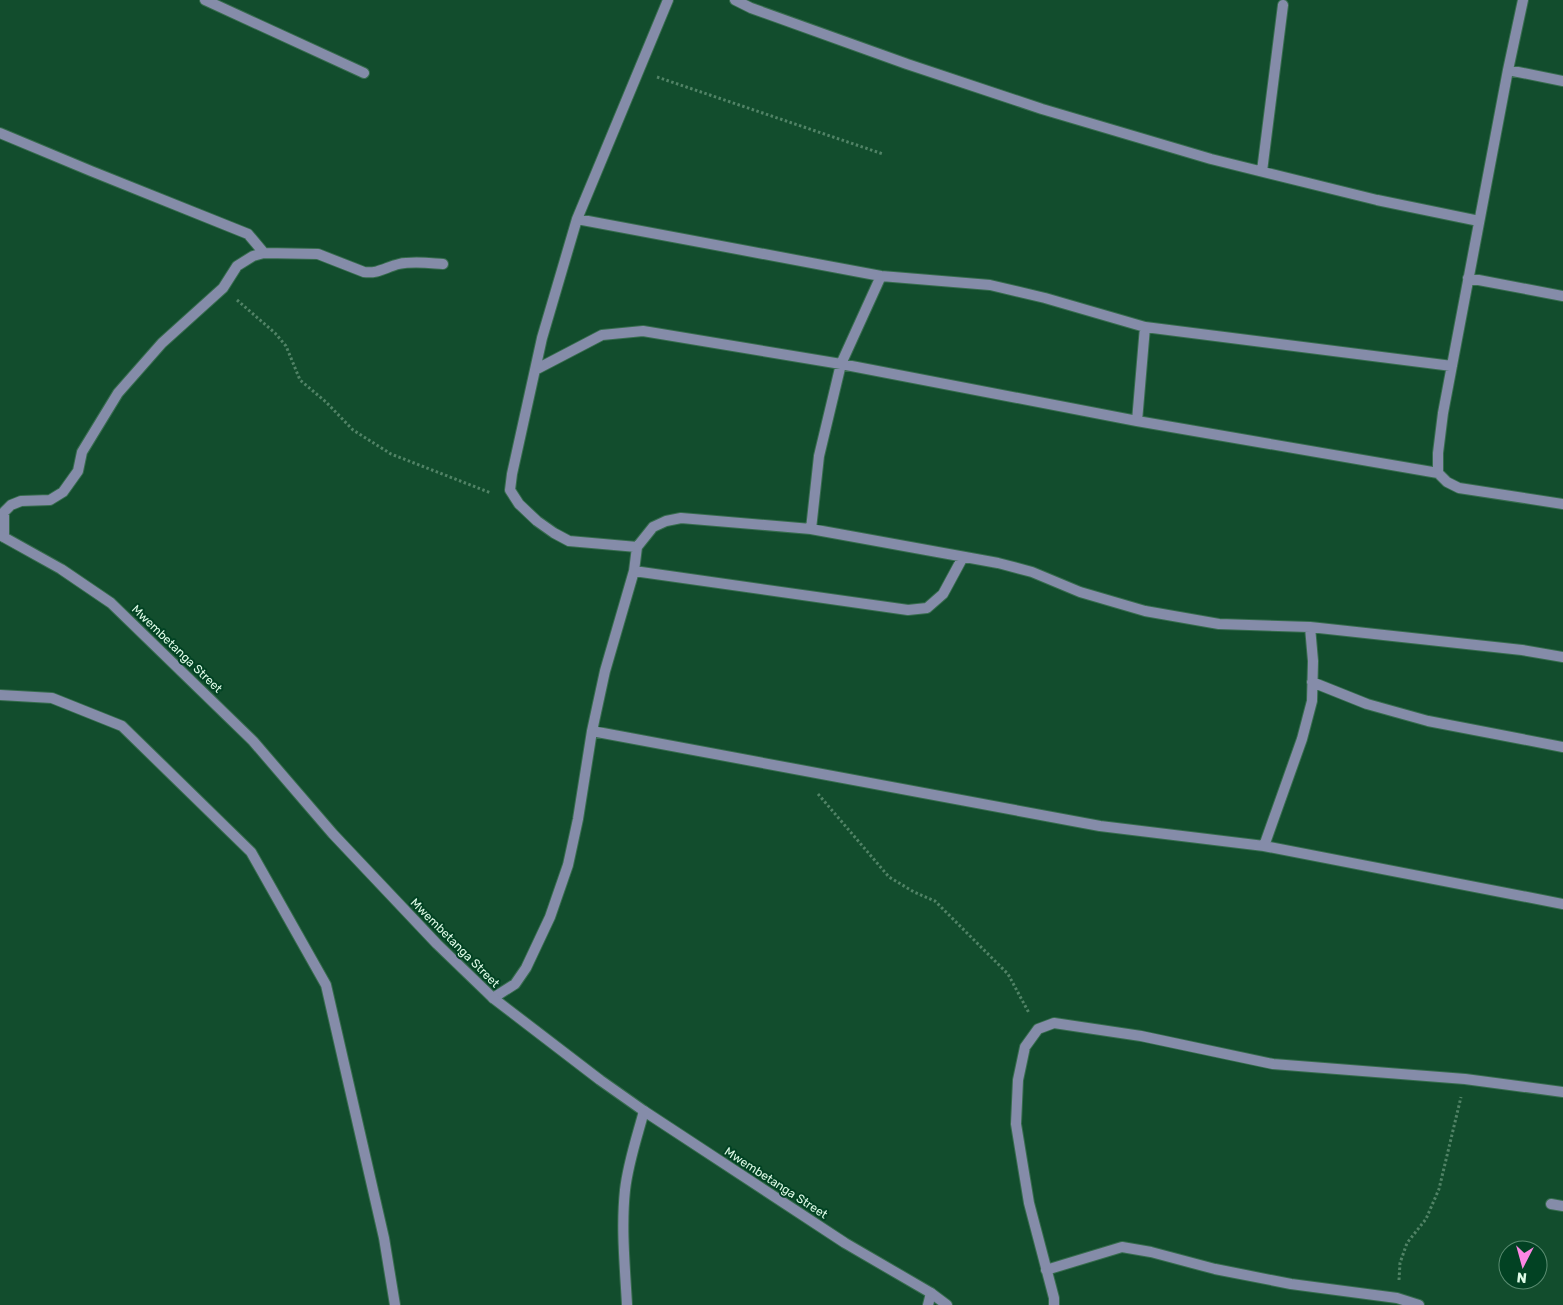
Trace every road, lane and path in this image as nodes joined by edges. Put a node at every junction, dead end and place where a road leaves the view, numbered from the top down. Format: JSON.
{"nodes":[{"id":1,"x":205,"y":0,"type":"edge"},
{"id":2,"x":668,"y":0,"type":"edge"},
{"id":3,"x":735,"y":0,"type":"edge"},
{"id":4,"x":1523,"y":0,"type":"edge"},
{"id":5,"x":754,"y":4,"type":"edge"},
{"id":6,"x":1283,"y":5,"type":"dead end"},
{"id":7,"x":638,"y":70,"type":"junction"},
{"id":8,"x":1508,"y":70,"type":"junction"},
{"id":9,"x":364,"y":73,"type":"dead end"},
{"id":10,"x":1563,"y":81,"type":"edge"},
{"id":11,"x":0,"y":132,"type":"edge"},
{"id":12,"x":883,"y":154,"type":"dead end"},
{"id":13,"x":1262,"y":172,"type":"junction"},
{"id":14,"x":577,"y":219,"type":"junction"},
{"id":15,"x":1479,"y":221,"type":"junction"},
{"id":16,"x":264,"y":253,"type":"junction"},
{"id":17,"x":443,"y":264,"type":"dead end"},
{"id":18,"x":881,"y":276,"type":"junction"},
{"id":19,"x":1468,"y":278,"type":"junction"},
{"id":20,"x":223,"y":288,"type":"junction"},
{"id":21,"x":1563,"y":296,"type":"edge"},
{"id":22,"x":1145,"y":327,"type":"junction"},
{"id":23,"x":841,"y":364,"type":"junction"},
{"id":24,"x":1452,"y":366,"type":"junction"},
{"id":25,"x":535,"y":370,"type":"junction"},
{"id":26,"x":1137,"y":421,"type":"junction"},
{"id":27,"x":1438,"y":473,"type":"junction"},
{"id":28,"x":519,"y":504,"type":"junction"},
{"id":29,"x":1563,"y":504,"type":"edge"},
{"id":30,"x":811,"y":529,"type":"junction"},
{"id":31,"x":2,"y":536,"type":"edge"},
{"id":32,"x":637,"y":547,"type":"junction"},
{"id":33,"x":963,"y":557,"type":"junction"},
{"id":34,"x":634,"y":571,"type":"junction"},
{"id":35,"x":1310,"y":627,"type":"junction"},
{"id":36,"x":1563,"y":656,"type":"edge"},
{"id":37,"x":1312,"y":682,"type":"junction"},
{"id":38,"x":0,"y":695,"type":"edge"},
{"id":39,"x":592,"y":730,"type":"junction"},
{"id":40,"x":1563,"y":747,"type":"edge"},
{"id":41,"x":795,"y":769,"type":"junction"},
{"id":42,"x":1264,"y":846,"type":"junction"},
{"id":43,"x":1563,"y":904,"type":"edge"},
{"id":44,"x":493,"y":998,"type":"junction"},
{"id":45,"x":1038,"y":1029,"type":"junction"},
{"id":46,"x":1465,"y":1079,"type":"junction"},
{"id":47,"x":1563,"y":1092,"type":"edge"},
{"id":48,"x":644,"y":1111,"type":"junction"},
{"id":49,"x":1551,"y":1204,"type":"dead end"},
{"id":50,"x":1563,"y":1206,"type":"edge"},
{"id":51,"x":1046,"y":1270,"type":"junction"},
{"id":52,"x":932,"y":1293,"type":"junction"},
{"id":53,"x":1397,"y":1298,"type":"junction"},
{"id":54,"x":395,"y":1305,"type":"edge"},
{"id":55,"x":627,"y":1305,"type":"edge"},
{"id":56,"x":928,"y":1305,"type":"edge"},
{"id":57,"x":947,"y":1305,"type":"edge"},
{"id":58,"x":1054,"y":1305,"type":"edge"},
{"id":59,"x":1419,"y":1305,"type":"edge"}],
"edges":[{"from":1,"to":9,"type":"street"},
{"from":2,"to":7,"type":"street"},
{"from":3,"to":5,"type":"street"},
{"from":4,"to":8,"type":"street"},
{"from":5,"to":13,"type":"street"},
{"from":6,"to":13,"type":"street"},
{"from":7,"to":12,"type":"path"},
{"from":7,"to":14,"type":"street"},
{"from":8,"to":10,"type":"street"},
{"from":8,"to":15,"type":"street"},
{"from":11,"to":16,"type":"street"},
{"from":13,"to":15,"type":"street"},
{"from":14,"to":18,"type":"street"},
{"from":14,"to":25,"type":"street"},
{"from":15,"to":19,"type":"street"},
{"from":16,"to":17,"type":"street"},
{"from":16,"to":20,"type":"street"},
{"from":18,"to":22,"type":"street"},
{"from":18,"to":23,"type":"street"},
{"from":19,"to":21,"type":"street"},
{"from":19,"to":24,"type":"street"},
{"from":20,"to":28,"type":"path"},
{"from":20,"to":31,"type":"street"},
{"from":22,"to":24,"type":"street"},
{"from":22,"to":26,"type":"street"},
{"from":23,"to":25,"type":"street"},
{"from":23,"to":26,"type":"street"},
{"from":23,"to":30,"type":"street"},
{"from":24,"to":27,"type":"street"},
{"from":25,"to":28,"type":"street"},
{"from":26,"to":27,"type":"street"},
{"from":27,"to":29,"type":"street"},
{"from":28,"to":32,"type":"street"},
{"from":30,"to":32,"type":"street"},
{"from":30,"to":33,"type":"street"},
{"from":31,"to":44,"type":"street","name":"Mwembetanga Street"},
{"from":32,"to":34,"type":"street"},
{"from":33,"to":34,"type":"street"},
{"from":33,"to":35,"type":"street"},
{"from":34,"to":39,"type":"street"},
{"from":35,"to":36,"type":"street"},
{"from":35,"to":37,"type":"street"},
{"from":37,"to":40,"type":"street"},
{"from":37,"to":42,"type":"street"},
{"from":38,"to":54,"type":"street"},
{"from":39,"to":41,"type":"street"},
{"from":39,"to":44,"type":"street"},
{"from":41,"to":42,"type":"street"},
{"from":41,"to":45,"type":"path"},
{"from":42,"to":43,"type":"street"},
{"from":44,"to":48,"type":"street","name":"Mwembetanga Street"},
{"from":45,"to":46,"type":"street"},
{"from":45,"to":51,"type":"street"},
{"from":46,"to":47,"type":"street"},
{"from":46,"to":53,"type":"path"},
{"from":48,"to":52,"type":"street","name":"Mwembetanga Street"},
{"from":48,"to":55,"type":"street"},
{"from":49,"to":50,"type":"street"},
{"from":51,"to":53,"type":"street"},
{"from":51,"to":58,"type":"street"},
{"from":52,"to":56,"type":"street"},
{"from":52,"to":57,"type":"street","name":"Mwembetanga Street"},
{"from":53,"to":59,"type":"street"}]}
